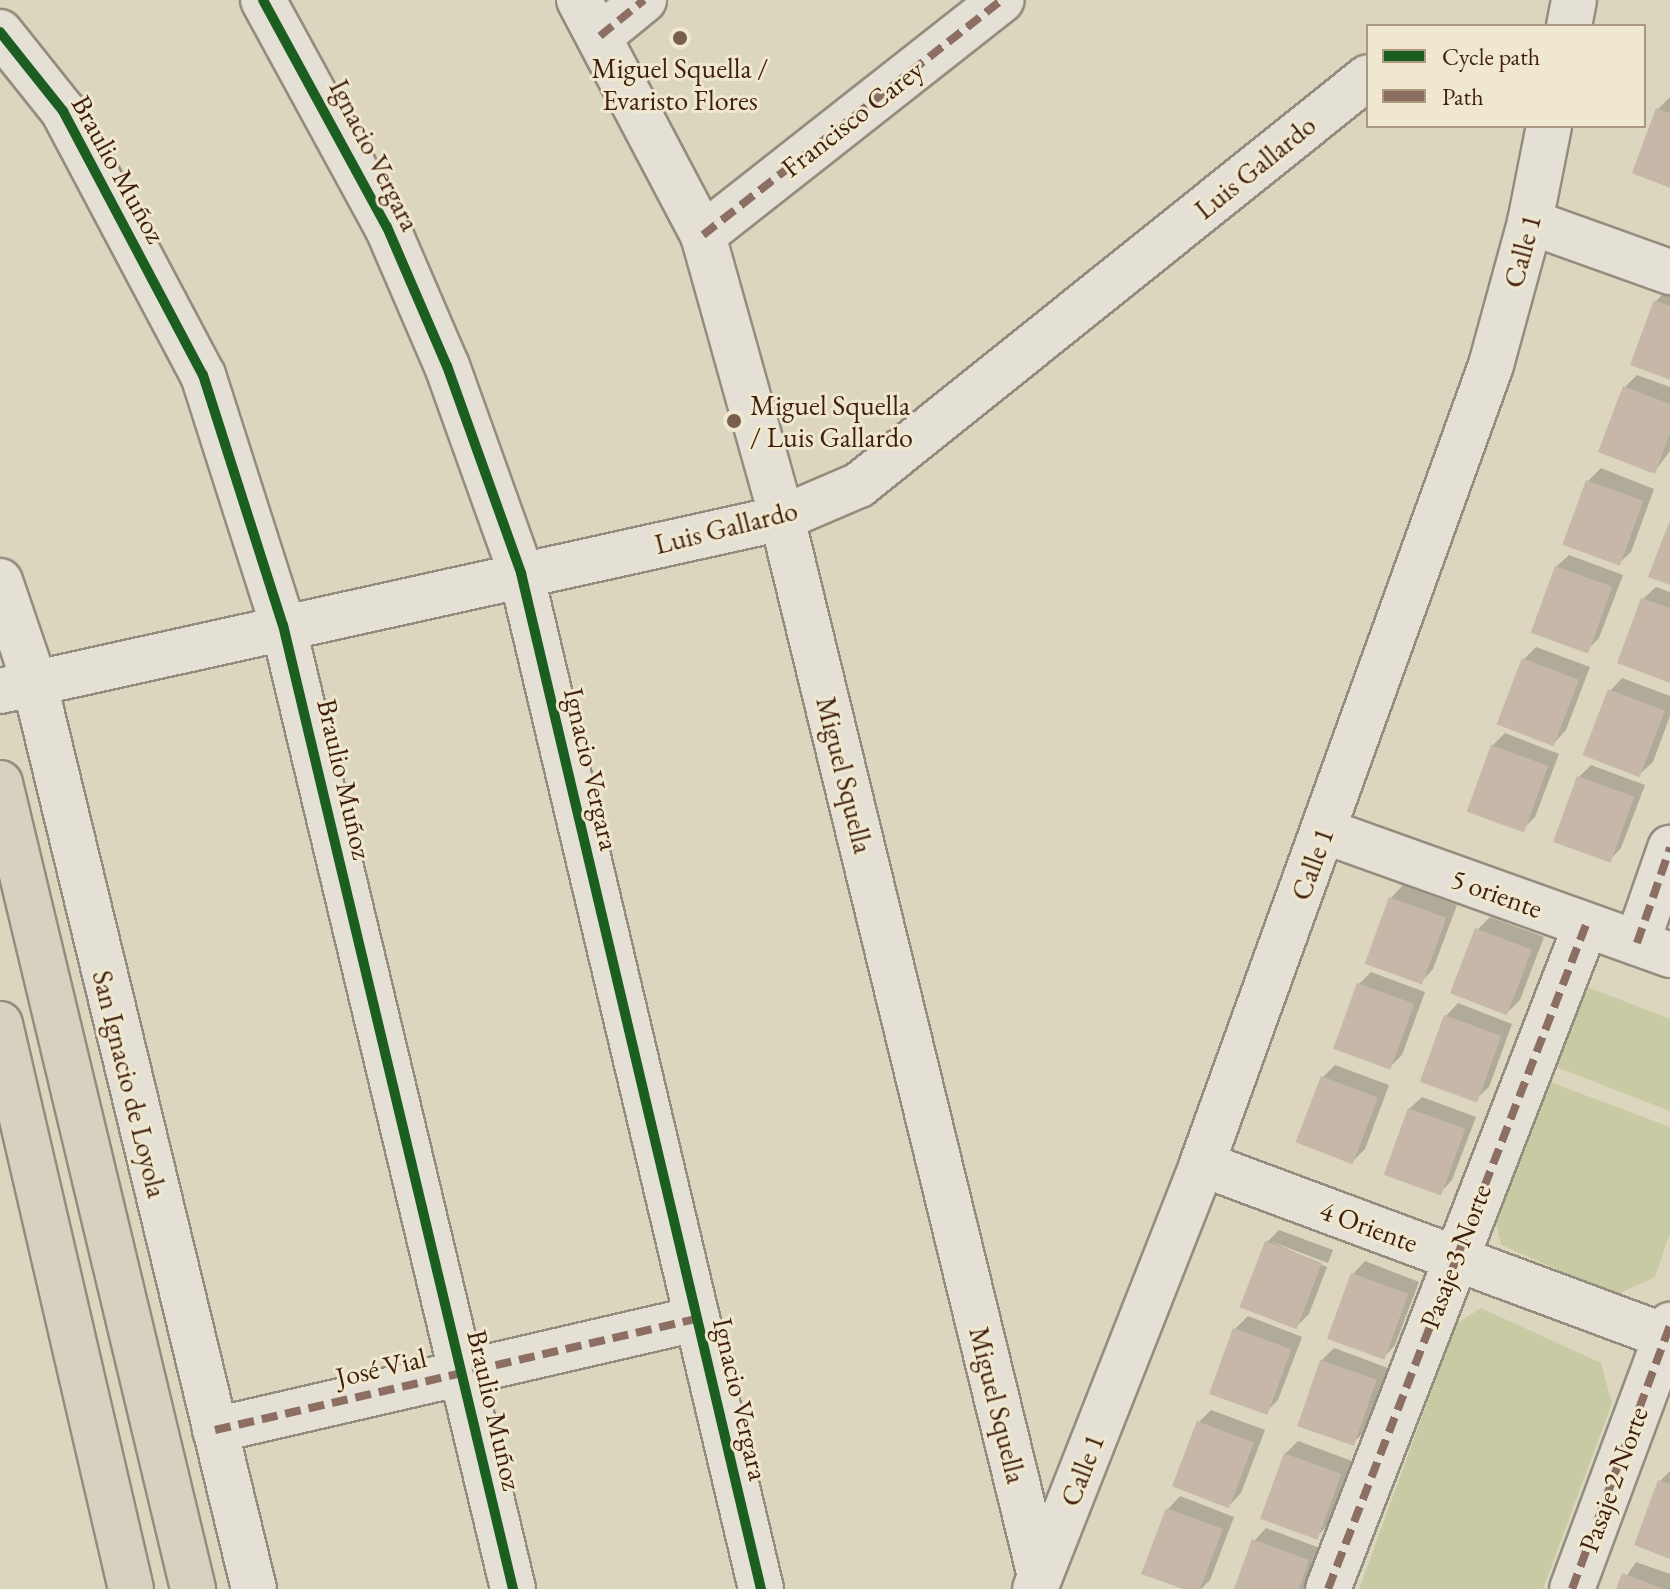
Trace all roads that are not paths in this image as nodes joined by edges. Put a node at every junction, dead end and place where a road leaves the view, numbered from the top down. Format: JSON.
{"nodes":[{"id":1,"x":263,"y":0,"type":"edge"},
{"id":2,"x":644,"y":0,"type":"edge"},
{"id":3,"x":1002,"y":0,"type":"edge"},
{"id":4,"x":1574,"y":0,"type":"edge"},
{"id":5,"x":590,"y":18,"type":"edge"},
{"id":6,"x":1569,"y":24,"type":"edge"},
{"id":7,"x":0,"y":32,"type":"edge"},
{"id":8,"x":1366,"y":79,"type":"edge"},
{"id":9,"x":1549,"y":128,"type":"edge"},
{"id":10,"x":1530,"y":222,"type":"junction"},
{"id":11,"x":703,"y":235,"type":"junction"},
{"id":12,"x":1670,"y":272,"type":"edge"},
{"id":13,"x":782,"y":518,"type":"junction"},
{"id":14,"x":521,"y":573,"type":"junction"},
{"id":15,"x":0,"y":581,"type":"edge"},
{"id":16,"x":283,"y":625,"type":"junction"},
{"id":17,"x":17,"y":686,"type":"edge"},
{"id":18,"x":0,"y":783,"type":"edge"},
{"id":19,"x":1324,"y":831,"type":"junction"},
{"id":20,"x":1670,"y":848,"type":"edge"},
{"id":21,"x":1586,"y":925,"type":"junction"},
{"id":22,"x":1653,"y":949,"type":"edge"},
{"id":23,"x":0,"y":1024,"type":"edge"},
{"id":24,"x":1202,"y":1164,"type":"junction"},
{"id":25,"x":1453,"y":1257,"type":"junction"},
{"id":26,"x":697,"y":1319,"type":"junction"},
{"id":27,"x":1669,"y":1333,"type":"edge"},
{"id":28,"x":462,"y":1373,"type":"junction"},
{"id":29,"x":215,"y":1430,"type":"junction"},
{"id":30,"x":1037,"y":1582,"type":"edge"},
{"id":31,"x":131,"y":1589,"type":"edge"},
{"id":32,"x":193,"y":1589,"type":"edge"},
{"id":33,"x":254,"y":1589,"type":"edge"},
{"id":34,"x":513,"y":1589,"type":"edge"},
{"id":35,"x":761,"y":1589,"type":"edge"},
{"id":36,"x":1328,"y":1589,"type":"edge"},
{"id":37,"x":1572,"y":1589,"type":"edge"}],
"edges":[{"from":1,"to":14,"type":"street","name":"Ignacio Vergara"},
{"from":2,"to":5,"type":"street"},
{"from":3,"to":11,"type":"street","name":"Francisco Carey"},
{"from":4,"to":6,"type":"street"},
{"from":5,"to":11,"type":"street","name":"Miguel Squella"},
{"from":7,"to":16,"type":"street","name":"Braulio Muñoz"},
{"from":8,"to":13,"type":"street","name":"Luis Gallardo"},
{"from":9,"to":10,"type":"street","name":"Calle 1"},
{"from":10,"to":12,"type":"street"},
{"from":10,"to":19,"type":"street","name":"Calle 1"},
{"from":11,"to":13,"type":"street","name":"Miguel Squella"},
{"from":13,"to":14,"type":"street","name":"Luis Gallardo"},
{"from":13,"to":30,"type":"street","name":"Miguel Squella"},
{"from":14,"to":16,"type":"street","name":"Luis Gallardo"},
{"from":14,"to":26,"type":"street","name":"Ignacio Vergara"},
{"from":15,"to":17,"type":"street","name":"San Ignacio de Loyola"},
{"from":16,"to":17,"type":"street","name":"Luis Gallardo"},
{"from":16,"to":28,"type":"street","name":"Braulio Muñoz"},
{"from":17,"to":29,"type":"street","name":"San Ignacio de Loyola"},
{"from":18,"to":32,"type":"main road","name":"San Ignacio de Loyola"},
{"from":19,"to":21,"type":"street","name":"5 oriente"},
{"from":19,"to":24,"type":"street","name":"Calle 1"},
{"from":20,"to":22,"type":"street"},
{"from":21,"to":22,"type":"street","name":"5 oriente"},
{"from":21,"to":25,"type":"street","name":"Pasaje 3 Norte"},
{"from":23,"to":31,"type":"main road"},
{"from":24,"to":25,"type":"street","name":"4 Oriente"},
{"from":24,"to":30,"type":"street","name":"Calle 1"},
{"from":25,"to":27,"type":"street","name":"4 Oriente"},
{"from":25,"to":36,"type":"street","name":"Pasaje 3 Norte"},
{"from":26,"to":28,"type":"street","name":"José Vial"},
{"from":26,"to":35,"type":"street","name":"Ignacio Vergara"},
{"from":27,"to":37,"type":"street","name":"Pasaje 2 Norte"},
{"from":28,"to":29,"type":"street","name":"José Vial"},
{"from":28,"to":34,"type":"street","name":"Braulio Muñoz"},
{"from":29,"to":33,"type":"street","name":"San Ignacio de Loyola"}]}
